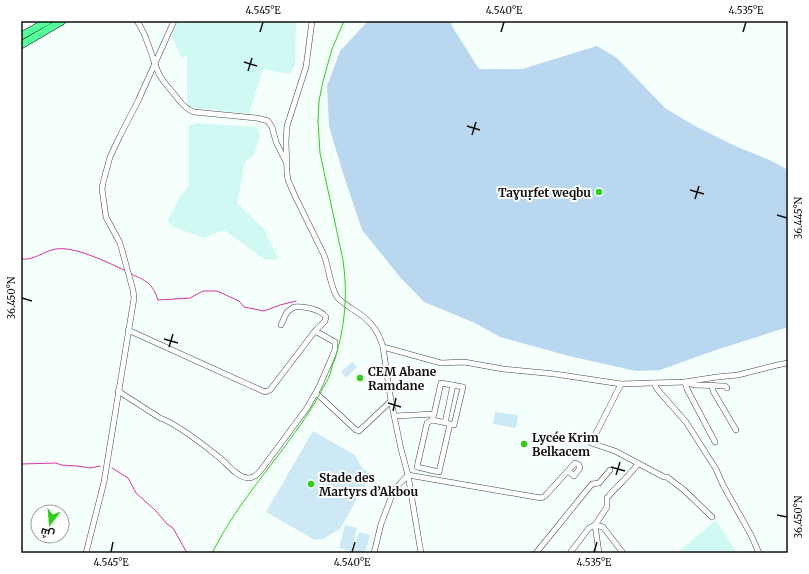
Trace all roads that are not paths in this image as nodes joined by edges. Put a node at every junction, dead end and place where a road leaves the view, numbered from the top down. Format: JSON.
{"nodes":[{"id":1,"x":48,"y":21,"type":"edge"},
{"id":2,"x":62,"y":21,"type":"edge"},
{"id":3,"x":137,"y":21,"type":"edge"},
{"id":4,"x":174,"y":21,"type":"edge"},
{"id":5,"x":312,"y":21,"type":"edge"},
{"id":6,"x":21,"y":36,"type":"edge"},
{"id":7,"x":21,"y":44,"type":"edge"},
{"id":8,"x":155,"y":64,"type":"junction"},
{"id":9,"x":287,"y":163,"type":"junction"},
{"id":10,"x":281,"y":325,"type":"dead end"},
{"id":11,"x":128,"y":330,"type":"junction"},
{"id":12,"x":315,"y":331,"type":"junction"},
{"id":13,"x":383,"y":347,"type":"junction"},
{"id":14,"x":788,"y":363,"type":"edge"},
{"id":15,"x":685,"y":382,"type":"junction"},
{"id":16,"x":654,"y":383,"type":"junction"},
{"id":17,"x":621,"y":384,"type":"junction"},
{"id":18,"x":453,"y":385,"type":"junction"},
{"id":19,"x":712,"y":385,"type":"junction"},
{"id":20,"x":727,"y":388,"type":"dead end"},
{"id":21,"x":118,"y":391,"type":"junction"},
{"id":22,"x":316,"y":393,"type":"junction"},
{"id":23,"x":391,"y":401,"type":"junction"},
{"id":24,"x":393,"y":409,"type":"junction"},
{"id":25,"x":434,"y":414,"type":"junction"},
{"id":26,"x":378,"y":415,"type":"junction"},
{"id":27,"x":395,"y":416,"type":"junction"},
{"id":28,"x":432,"y":420,"type":"junction"},
{"id":29,"x":447,"y":424,"type":"junction"},
{"id":30,"x":736,"y":430,"type":"dead end"},
{"id":31,"x":715,"y":442,"type":"dead end"},
{"id":32,"x":638,"y":464,"type":"junction"},
{"id":33,"x":610,"y":470,"type":"dead end"},
{"id":34,"x":568,"y":471,"type":"dead end"},
{"id":35,"x":408,"y":475,"type":"junction"},
{"id":36,"x":712,"y":517,"type":"dead end"},
{"id":37,"x":595,"y":524,"type":"junction"},
{"id":38,"x":86,"y":553,"type":"edge"},
{"id":39,"x":374,"y":553,"type":"edge"},
{"id":40,"x":421,"y":553,"type":"edge"},
{"id":41,"x":536,"y":553,"type":"edge"},
{"id":42,"x":570,"y":553,"type":"edge"},
{"id":43,"x":599,"y":553,"type":"edge"},
{"id":44,"x":623,"y":553,"type":"edge"},
{"id":45,"x":758,"y":553,"type":"edge"}],
"edges":[{"from":1,"to":6,"type":"highway"},
{"from":2,"to":7,"type":"highway"},
{"from":3,"to":8,"type":"street"},
{"from":4,"to":8,"type":"street"},
{"from":5,"to":9,"type":"street"},
{"from":8,"to":9,"type":"street"},
{"from":8,"to":11,"type":"street"},
{"from":9,"to":13,"type":"street"},
{"from":10,"to":12,"type":"street"},
{"from":11,"to":12,"type":"street"},
{"from":11,"to":21,"type":"street"},
{"from":12,"to":22,"type":"street"},
{"from":13,"to":17,"type":"street"},
{"from":13,"to":23,"type":"street"},
{"from":14,"to":15,"type":"street"},
{"from":15,"to":16,"type":"street"},
{"from":15,"to":19,"type":"street"},
{"from":15,"to":31,"type":"street"},
{"from":16,"to":17,"type":"street"},
{"from":16,"to":45,"type":"street"},
{"from":17,"to":32,"type":"street"},
{"from":18,"to":25,"type":"street"},
{"from":18,"to":29,"type":"street"},
{"from":18,"to":29,"type":"street"},
{"from":19,"to":20,"type":"street"},
{"from":19,"to":30,"type":"street"},
{"from":21,"to":22,"type":"street"},
{"from":21,"to":38,"type":"street"},
{"from":22,"to":26,"type":"street"},
{"from":23,"to":24,"type":"street"},
{"from":23,"to":26,"type":"street"},
{"from":24,"to":26,"type":"street"},
{"from":24,"to":27,"type":"street"},
{"from":25,"to":27,"type":"street"},
{"from":25,"to":28,"type":"street"},
{"from":27,"to":35,"type":"street"},
{"from":28,"to":29,"type":"street"},
{"from":28,"to":29,"type":"street"},
{"from":32,"to":36,"type":"street"},
{"from":32,"to":37,"type":"street"},
{"from":33,"to":41,"type":"street"},
{"from":34,"to":35,"type":"street"},
{"from":35,"to":39,"type":"street"},
{"from":35,"to":40,"type":"street"},
{"from":37,"to":42,"type":"street"},
{"from":37,"to":43,"type":"street"},
{"from":37,"to":44,"type":"street"}]}
